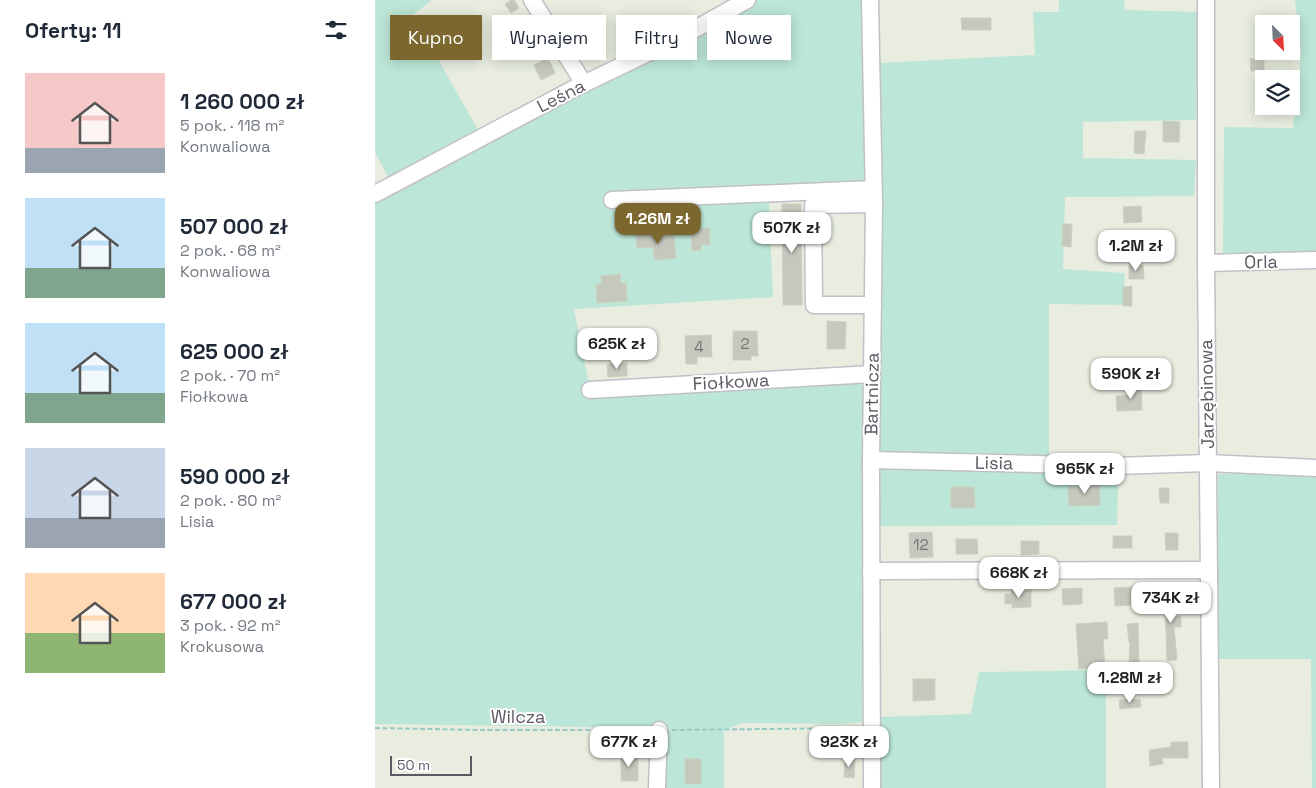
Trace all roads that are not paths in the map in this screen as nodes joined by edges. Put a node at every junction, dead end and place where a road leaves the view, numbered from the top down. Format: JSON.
{"nodes":[{"id":1,"x":532,"y":0,"type":"edge"},
{"id":2,"x":747,"y":0,"type":"edge"},
{"id":3,"x":870,"y":0,"type":"edge"},
{"id":4,"x":1206,"y":0,"type":"edge"},
{"id":5,"x":584,"y":84,"type":"junction"},
{"id":6,"x":375,"y":194,"type":"edge"},
{"id":7,"x":873,"y":196,"type":"junction"},
{"id":8,"x":612,"y":200,"type":"dead end"},
{"id":9,"x":1316,"y":260,"type":"edge"},
{"id":10,"x":1206,"y":263,"type":"junction"},
{"id":11,"x":873,"y":305,"type":"junction"},
{"id":12,"x":873,"y":374,"type":"junction"},
{"id":13,"x":590,"y":390,"type":"dead end"},
{"id":14,"x":871,"y":460,"type":"junction"},
{"id":15,"x":1208,"y":463,"type":"junction"},
{"id":16,"x":1316,"y":468,"type":"edge"},
{"id":17,"x":1209,"y":570,"type":"junction"},
{"id":18,"x":871,"y":571,"type":"junction"},
{"id":19,"x":659,"y":730,"type":"road end"},
{"id":20,"x":657,"y":788,"type":"edge"},
{"id":21,"x":872,"y":788,"type":"edge"},
{"id":22,"x":1211,"y":788,"type":"edge"}],
"edges":[{"from":1,"to":5,"type":"street"},
{"from":2,"to":5,"type":"street","name":"Leśna"},
{"from":3,"to":7,"type":"street","name":"Bartnicza"},
{"from":4,"to":10,"type":"street","name":"Jarzębinowa"},
{"from":5,"to":6,"type":"street","name":"Leśna"},
{"from":7,"to":8,"type":"street"},
{"from":7,"to":11,"type":"street","name":"Bartnicza"},
{"from":7,"to":11,"type":"street"},
{"from":9,"to":10,"type":"street","name":"Orla"},
{"from":10,"to":15,"type":"street","name":"Jarzębinowa"},
{"from":11,"to":12,"type":"street","name":"Bartnicza"},
{"from":12,"to":13,"type":"street","name":"Fiołkowa"},
{"from":12,"to":14,"type":"street","name":"Bartnicza"},
{"from":14,"to":15,"type":"street","name":"Lisia"},
{"from":14,"to":18,"type":"street","name":"Bartnicza"},
{"from":15,"to":16,"type":"street","name":"Lisia"},
{"from":15,"to":17,"type":"street","name":"Jarzębinowa"},
{"from":17,"to":18,"type":"street"},
{"from":17,"to":22,"type":"street","name":"Jarzębinowa"},
{"from":18,"to":21,"type":"street","name":"Bartnicza"},
{"from":19,"to":20,"type":"street"}]}
